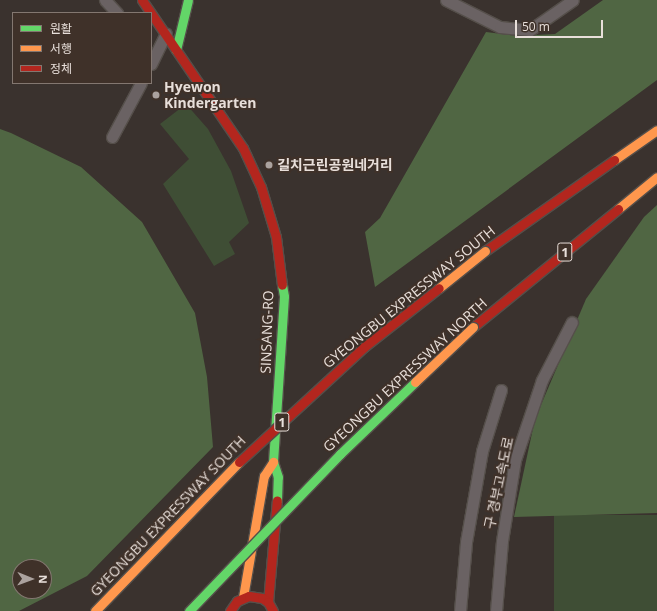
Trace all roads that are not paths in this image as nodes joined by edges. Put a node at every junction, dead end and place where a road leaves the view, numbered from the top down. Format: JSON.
{"nodes":[{"id":1,"x":105,"y":0,"type":"edge"},
{"id":2,"x":142,"y":0,"type":"edge"},
{"id":3,"x":188,"y":0,"type":"edge"},
{"id":4,"x":446,"y":0,"type":"edge"},
{"id":5,"x":573,"y":0,"type":"edge"},
{"id":6,"x":116,"y":12,"type":"edge"},
{"id":7,"x":151,"y":12,"type":"edge"},
{"id":8,"x":152,"y":14,"type":"edge"},
{"id":9,"x":166,"y":33,"type":"junction"},
{"id":10,"x":176,"y":50,"type":"junction"},
{"id":11,"x":152,"y":60,"type":"edge"},
{"id":12,"x":140,"y":84,"type":"edge"},
{"id":13,"x":657,"y":130,"type":"edge"},
{"id":14,"x":112,"y":137,"type":"dead end"},
{"id":15,"x":657,"y":177,"type":"edge"},
{"id":16,"x":572,"y":322,"type":"dead end"},
{"id":17,"x":501,"y":390,"type":"dead end"},
{"id":18,"x":273,"y":462,"type":"junction"},
{"id":19,"x":243,"y":598,"type":"junction"},
{"id":20,"x":268,"y":602,"type":"junction"},
{"id":21,"x":95,"y":611,"type":"edge"},
{"id":22,"x":189,"y":611,"type":"edge"},
{"id":23,"x":230,"y":611,"type":"edge"},
{"id":24,"x":274,"y":611,"type":"edge"},
{"id":25,"x":460,"y":611,"type":"edge"},
{"id":26,"x":496,"y":611,"type":"edge"}],
"edges":[{"from":1,"to":6,"type":"street"},
{"from":2,"to":7,"type":"main road","name":"SINSANG-RO"},
{"from":3,"to":10,"type":"main road"},
{"from":4,"to":5,"type":"street"},
{"from":8,"to":9,"type":"main road","name":"SINSANG-RO"},
{"from":9,"to":10,"type":"main road","name":"SINSANG-RO"},
{"from":9,"to":11,"type":"street"},
{"from":10,"to":18,"type":"main road","name":"SINSANG-RO"},
{"from":12,"to":14,"type":"street"},
{"from":13,"to":21,"type":"main road","name":"GYEONGBU EXPRESSWAY SOUTH","number":"1","bridge":true},
{"from":15,"to":22,"type":"main road","name":"GYEONGBU EXPRESSWAY NORTH","number":"1","bridge":true},
{"from":16,"to":26,"type":"street","name":"구 경부고속도로"},
{"from":17,"to":25,"type":"street","name":"구 경부고속도로"},
{"from":18,"to":19,"type":"main road"},
{"from":18,"to":20,"type":"main road"},
{"from":19,"to":20,"type":"main road"},
{"from":19,"to":23,"type":"main road"},
{"from":20,"to":24,"type":"main road"}]}
